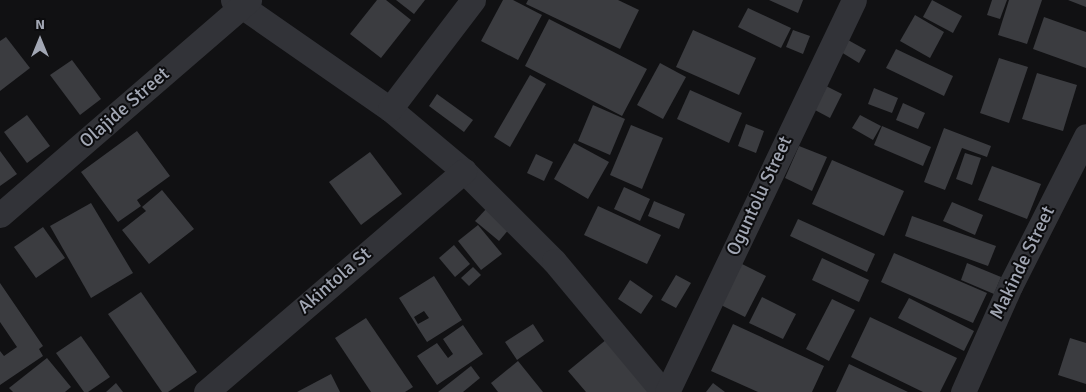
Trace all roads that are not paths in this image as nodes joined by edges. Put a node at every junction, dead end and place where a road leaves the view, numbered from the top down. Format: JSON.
{"nodes":[{"id":1,"x":473,"y":0,"type":"edge"},
{"id":2,"x":854,"y":0,"type":"edge"},
{"id":3,"x":241,"y":2,"type":"edge"},
{"id":4,"x":390,"y":109,"type":"junction"},
{"id":5,"x":1086,"y":136,"type":"edge"},
{"id":6,"x":464,"y":171,"type":"junction"},
{"id":7,"x":0,"y":215,"type":"edge"},
{"id":8,"x":206,"y":392,"type":"edge"},
{"id":9,"x":663,"y":392,"type":"edge"},
{"id":10,"x":667,"y":392,"type":"edge"},
{"id":11,"x":963,"y":392,"type":"edge"}],
"edges":[{"from":1,"to":4,"type":"street"},
{"from":2,"to":10,"type":"street","name":"Oguntolu Street"},
{"from":3,"to":4,"type":"street"},
{"from":3,"to":7,"type":"street","name":"Olajide Street"},
{"from":4,"to":6,"type":"street"},
{"from":5,"to":11,"type":"street","name":"Makinde Street"},
{"from":6,"to":8,"type":"street","name":"Akintola St"},
{"from":6,"to":9,"type":"street"}]}
